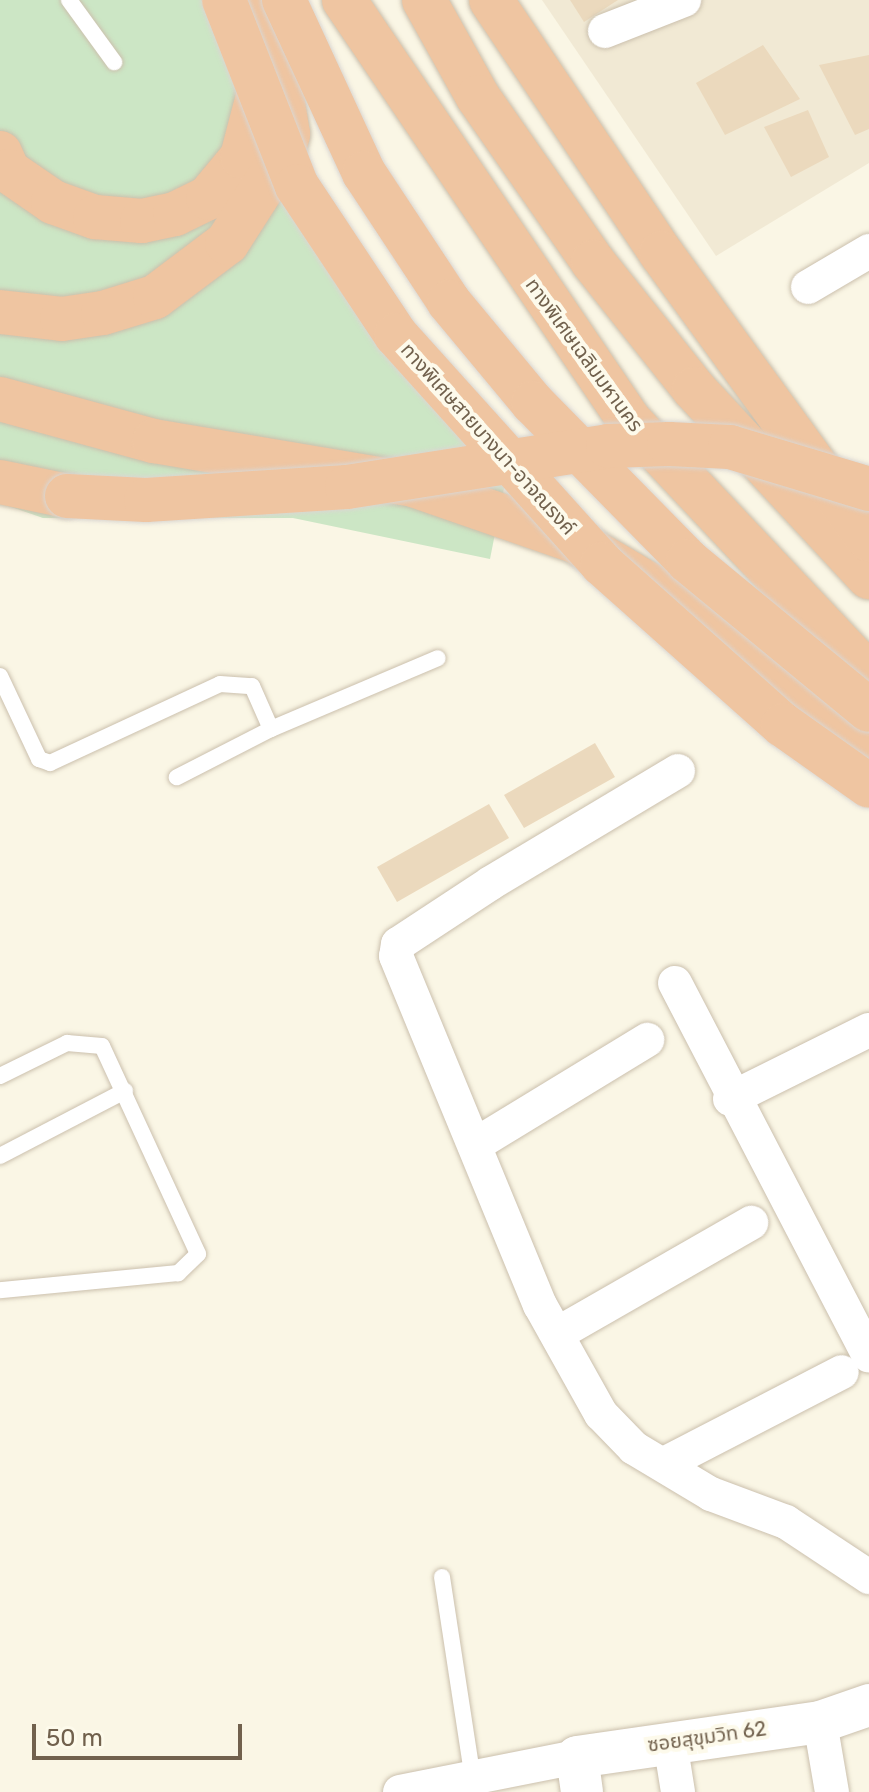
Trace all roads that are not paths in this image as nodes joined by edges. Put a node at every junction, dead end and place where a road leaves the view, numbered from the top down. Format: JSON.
{"nodes":[{"id":1,"x":69,"y":0,"type":"edge"},
{"id":2,"x":224,"y":0,"type":"edge"},
{"id":3,"x":344,"y":0,"type":"edge"},
{"id":4,"x":424,"y":0,"type":"edge"},
{"id":5,"x":491,"y":0,"type":"edge"},
{"id":6,"x":684,"y":0,"type":"edge"},
{"id":7,"x":268,"y":9,"type":"edge"},
{"id":8,"x":605,"y":31,"type":"dead end"},
{"id":9,"x":114,"y":62,"type":"dead end"},
{"id":10,"x":0,"y":153,"type":"edge"},
{"id":11,"x":869,"y":251,"type":"edge"},
{"id":12,"x":808,"y":287,"type":"dead end"},
{"id":13,"x":0,"y":312,"type":"edge"},
{"id":14,"x":0,"y":399,"type":"edge"},
{"id":15,"x":0,"y":482,"type":"edge"},
{"id":16,"x":869,"y":489,"type":"edge"},
{"id":17,"x":869,"y":539,"type":"edge"},
{"id":18,"x":575,"y":541,"type":"junction"},
{"id":19,"x":869,"y":577,"type":"edge"},
{"id":20,"x":438,"y":658,"type":"dead end"},
{"id":21,"x":856,"y":664,"type":"edge"},
{"id":22,"x":0,"y":676,"type":"edge"},
{"id":23,"x":869,"y":710,"type":"edge"},
{"id":24,"x":271,"y":729,"type":"junction"},
{"id":25,"x":869,"y":757,"type":"edge"},
{"id":26,"x":678,"y":771,"type":"dead end"},
{"id":27,"x":177,"y":777,"type":"dead end"},
{"id":28,"x":869,"y":786,"type":"edge"},
{"id":29,"x":675,"y":983,"type":"dead end"},
{"id":30,"x":869,"y":1030,"type":"edge"},
{"id":31,"x":647,"y":1040,"type":"dead end"},
{"id":32,"x":0,"y":1076,"type":"edge"},
{"id":33,"x":125,"y":1091,"type":"junction"},
{"id":34,"x":730,"y":1099,"type":"junction"},
{"id":35,"x":475,"y":1145,"type":"junction"},
{"id":36,"x":0,"y":1156,"type":"edge"},
{"id":37,"x":751,"y":1223,"type":"dead end"},
{"id":38,"x":0,"y":1290,"type":"edge"},
{"id":39,"x":557,"y":1334,"type":"junction"},
{"id":40,"x":856,"y":1363,"type":"edge"},
{"id":41,"x":664,"y":1464,"type":"junction"},
{"id":42,"x":442,"y":1577,"type":"dead end"},
{"id":43,"x":869,"y":1577,"type":"edge"},
{"id":44,"x":869,"y":1705,"type":"edge"},
{"id":45,"x":820,"y":1722,"type":"junction"},
{"id":46,"x":670,"y":1742,"type":"junction"},
{"id":47,"x":580,"y":1775,"type":"edge"},
{"id":48,"x":473,"y":1779,"type":"junction"},
{"id":49,"x":400,"y":1792,"type":"edge"},
{"id":50,"x":678,"y":1792,"type":"edge"},
{"id":51,"x":832,"y":1792,"type":"edge"}],
"edges":[{"from":1,"to":9,"type":"lane"},
{"from":2,"to":28,"type":"highway","name":"ทางพิเศษสายบางนา-อาจณรงค์","bridge":true},
{"from":3,"to":21,"type":"highway","name":"ทางพิเศษเฉลิมมหานคร"},
{"from":4,"to":19,"type":"highway"},
{"from":5,"to":17,"type":"highway"},
{"from":6,"to":8,"type":"street"},
{"from":7,"to":10,"type":"highway"},
{"from":7,"to":13,"type":"highway"},
{"from":7,"to":23,"type":"highway","bridge":true},
{"from":11,"to":12,"type":"street"},
{"from":14,"to":18,"type":"highway"},
{"from":15,"to":16,"type":"highway","bridge":true},
{"from":18,"to":21,"type":"highway"},
{"from":18,"to":25,"type":"highway"},
{"from":20,"to":24,"type":"lane"},
{"from":22,"to":24,"type":"lane"},
{"from":24,"to":27,"type":"lane"},
{"from":26,"to":35,"type":"street"},
{"from":29,"to":34,"type":"street"},
{"from":30,"to":34,"type":"street"},
{"from":31,"to":35,"type":"street"},
{"from":32,"to":33,"type":"lane"},
{"from":33,"to":36,"type":"lane"},
{"from":33,"to":38,"type":"lane"},
{"from":34,"to":40,"type":"street"},
{"from":35,"to":39,"type":"street"},
{"from":37,"to":39,"type":"street"},
{"from":39,"to":41,"type":"street"},
{"from":40,"to":41,"type":"street"},
{"from":41,"to":43,"type":"street"},
{"from":42,"to":48,"type":"lane"},
{"from":44,"to":45,"type":"street","name":"ซอยสุขุมวิท 62"},
{"from":45,"to":46,"type":"street","name":"ซอยสุขุมวิท 62"},
{"from":45,"to":51,"type":"street"},
{"from":46,"to":47,"type":"street","name":"ซอยสุขุมวิท 62"},
{"from":46,"to":50,"type":"street"},
{"from":47,"to":48,"type":"street"},
{"from":48,"to":49,"type":"street"}]}
